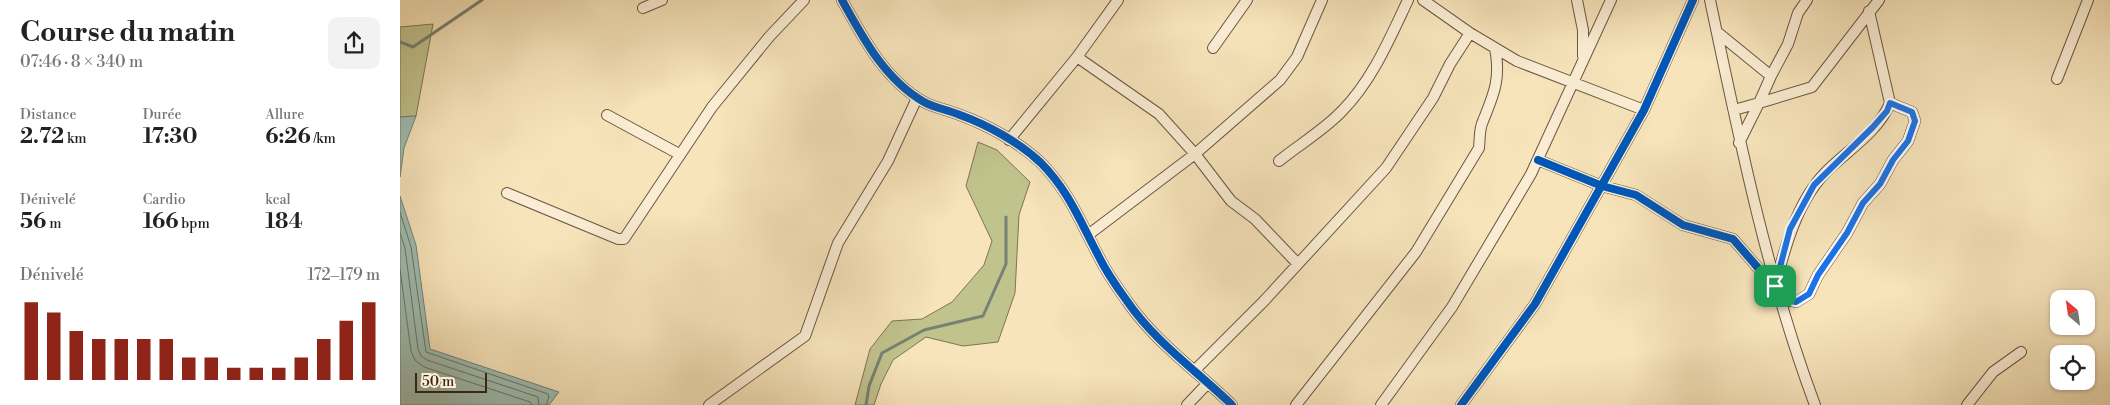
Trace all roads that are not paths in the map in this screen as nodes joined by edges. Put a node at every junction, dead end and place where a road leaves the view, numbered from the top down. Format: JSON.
{"nodes":[{"id":1,"x":662,"y":0,"type":"edge"},
{"id":2,"x":804,"y":0,"type":"edge"},
{"id":3,"x":842,"y":0,"type":"edge"},
{"id":4,"x":1118,"y":0,"type":"edge"},
{"id":5,"x":1247,"y":0,"type":"edge"},
{"id":6,"x":1322,"y":0,"type":"edge"},
{"id":7,"x":1408,"y":0,"type":"edge"},
{"id":8,"x":1423,"y":0,"type":"edge"},
{"id":9,"x":1577,"y":0,"type":"edge"},
{"id":10,"x":1611,"y":0,"type":"edge"},
{"id":11,"x":1693,"y":0,"type":"edge"},
{"id":12,"x":1710,"y":0,"type":"edge"},
{"id":13,"x":1807,"y":0,"type":"edge"},
{"id":14,"x":1879,"y":0,"type":"edge"},
{"id":15,"x":2088,"y":0,"type":"edge"},
{"id":16,"x":643,"y":8,"type":"dead end"},
{"id":17,"x":1869,"y":12,"type":"junction"},
{"id":18,"x":1717,"y":32,"type":"junction"},
{"id":19,"x":1470,"y":33,"type":"junction"},
{"id":20,"x":1213,"y":48,"type":"dead end"},
{"id":21,"x":1495,"y":48,"type":"junction"},
{"id":22,"x":1077,"y":57,"type":"junction"},
{"id":23,"x":1582,"y":66,"type":"junction"},
{"id":24,"x":1771,"y":76,"type":"junction"},
{"id":25,"x":2057,"y":79,"type":"dead end"},
{"id":26,"x":1573,"y":84,"type":"junction"},
{"id":27,"x":917,"y":98,"type":"junction"},
{"id":28,"x":1759,"y":103,"type":"junction"},
{"id":29,"x":1890,"y":103,"type":"junction"},
{"id":30,"x":1644,"y":110,"type":"junction"},
{"id":31,"x":1734,"y":110,"type":"junction"},
{"id":32,"x":607,"y":115,"type":"dead end"},
{"id":33,"x":1008,"y":140,"type":"junction"},
{"id":34,"x":1739,"y":143,"type":"junction"},
{"id":35,"x":679,"y":154,"type":"junction"},
{"id":36,"x":1195,"y":154,"type":"junction"},
{"id":37,"x":1538,"y":160,"type":"junction"},
{"id":38,"x":1279,"y":161,"type":"dead end"},
{"id":39,"x":1602,"y":186,"type":"junction"},
{"id":40,"x":508,"y":193,"type":"dead end"},
{"id":41,"x":1088,"y":235,"type":"junction"},
{"id":42,"x":1297,"y":263,"type":"junction"},
{"id":43,"x":1775,"y":286,"type":"junction"},
{"id":44,"x":2021,"y":352,"type":"dead end"},
{"id":45,"x":1194,"y":371,"type":"junction"},
{"id":46,"x":1208,"y":383,"type":"junction"},
{"id":47,"x":709,"y":405,"type":"edge"},
{"id":48,"x":1187,"y":405,"type":"edge"},
{"id":49,"x":1232,"y":405,"type":"edge"},
{"id":50,"x":1296,"y":405,"type":"edge"},
{"id":51,"x":1381,"y":405,"type":"edge"},
{"id":52,"x":1461,"y":405,"type":"edge"},
{"id":53,"x":1815,"y":405,"type":"edge"},
{"id":54,"x":1967,"y":405,"type":"edge"}],
"edges":[{"from":1,"to":16,"type":"street"},
{"from":2,"to":35,"type":"street"},
{"from":3,"to":27,"type":"street"},
{"from":4,"to":22,"type":"street"},
{"from":5,"to":20,"type":"street"},
{"from":6,"to":36,"type":"street"},
{"from":7,"to":38,"type":"street"},
{"from":8,"to":19,"type":"street"},
{"from":9,"to":23,"type":"street"},
{"from":10,"to":23,"type":"street"},
{"from":11,"to":30,"type":"street"},
{"from":12,"to":18,"type":"street"},
{"from":13,"to":24,"type":"street"},
{"from":14,"to":17,"type":"street"},
{"from":15,"to":25,"type":"street"},
{"from":17,"to":28,"type":"street"},
{"from":17,"to":29,"type":"street"},
{"from":18,"to":24,"type":"street"},
{"from":18,"to":31,"type":"street"},
{"from":19,"to":21,"type":"street"},
{"from":19,"to":42,"type":"street"},
{"from":21,"to":26,"type":"street"},
{"from":21,"to":50,"type":"street"},
{"from":22,"to":33,"type":"street"},
{"from":22,"to":36,"type":"street"},
{"from":23,"to":26,"type":"street"},
{"from":24,"to":28,"type":"street"},
{"from":26,"to":30,"type":"street"},
{"from":26,"to":37,"type":"street"},
{"from":27,"to":33,"type":"street"},
{"from":27,"to":47,"type":"street"},
{"from":28,"to":31,"type":"street"},
{"from":28,"to":34,"type":"street"},
{"from":29,"to":43,"type":"street"},
{"from":29,"to":43,"type":"street"},
{"from":30,"to":39,"type":"street"},
{"from":31,"to":34,"type":"street"},
{"from":32,"to":35,"type":"street"},
{"from":33,"to":41,"type":"street"},
{"from":34,"to":43,"type":"street"},
{"from":35,"to":40,"type":"street"},
{"from":36,"to":41,"type":"street"},
{"from":36,"to":42,"type":"street"},
{"from":37,"to":39,"type":"street"},
{"from":37,"to":51,"type":"street"},
{"from":39,"to":43,"type":"street"},
{"from":39,"to":52,"type":"street"},
{"from":41,"to":45,"type":"street"},
{"from":42,"to":45,"type":"street"},
{"from":43,"to":53,"type":"street"},
{"from":44,"to":54,"type":"street"},
{"from":45,"to":46,"type":"street"},
{"from":46,"to":48,"type":"street"},
{"from":46,"to":49,"type":"street"}]}
